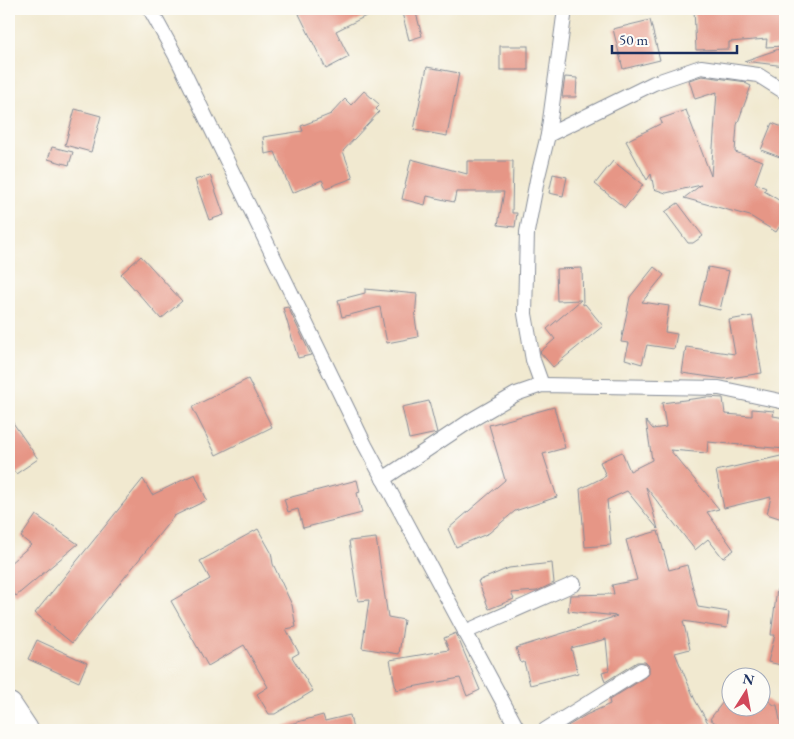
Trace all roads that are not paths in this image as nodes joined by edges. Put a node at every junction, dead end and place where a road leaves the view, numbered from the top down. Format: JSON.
{"nodes":[{"id":1,"x":150,"y":9,"type":"edge"},
{"id":2,"x":565,"y":9,"type":"edge"},
{"id":3,"x":785,"y":92,"type":"edge"},
{"id":4,"x":548,"y":135,"type":"junction"},
{"id":5,"x":542,"y":385,"type":"junction"},
{"id":6,"x":785,"y":402,"type":"edge"},
{"id":7,"x":383,"y":479,"type":"junction"},
{"id":8,"x":574,"y":584,"type":"dead end"},
{"id":9,"x":465,"y":632,"type":"junction"},
{"id":10,"x":641,"y":670,"type":"dead end"},
{"id":11,"x":9,"y":706,"type":"edge"},
{"id":12,"x":25,"y":730,"type":"edge"},
{"id":13,"x":518,"y":730,"type":"edge"},
{"id":14,"x":545,"y":730,"type":"edge"}],
"edges":[{"from":1,"to":7,"type":"street"},
{"from":2,"to":4,"type":"street"},
{"from":3,"to":4,"type":"street"},
{"from":4,"to":5,"type":"street"},
{"from":5,"to":6,"type":"street"},
{"from":5,"to":7,"type":"street"},
{"from":7,"to":9,"type":"street"},
{"from":8,"to":9,"type":"street"},
{"from":9,"to":13,"type":"street"},
{"from":10,"to":14,"type":"street"},
{"from":11,"to":12,"type":"highway"}]}
